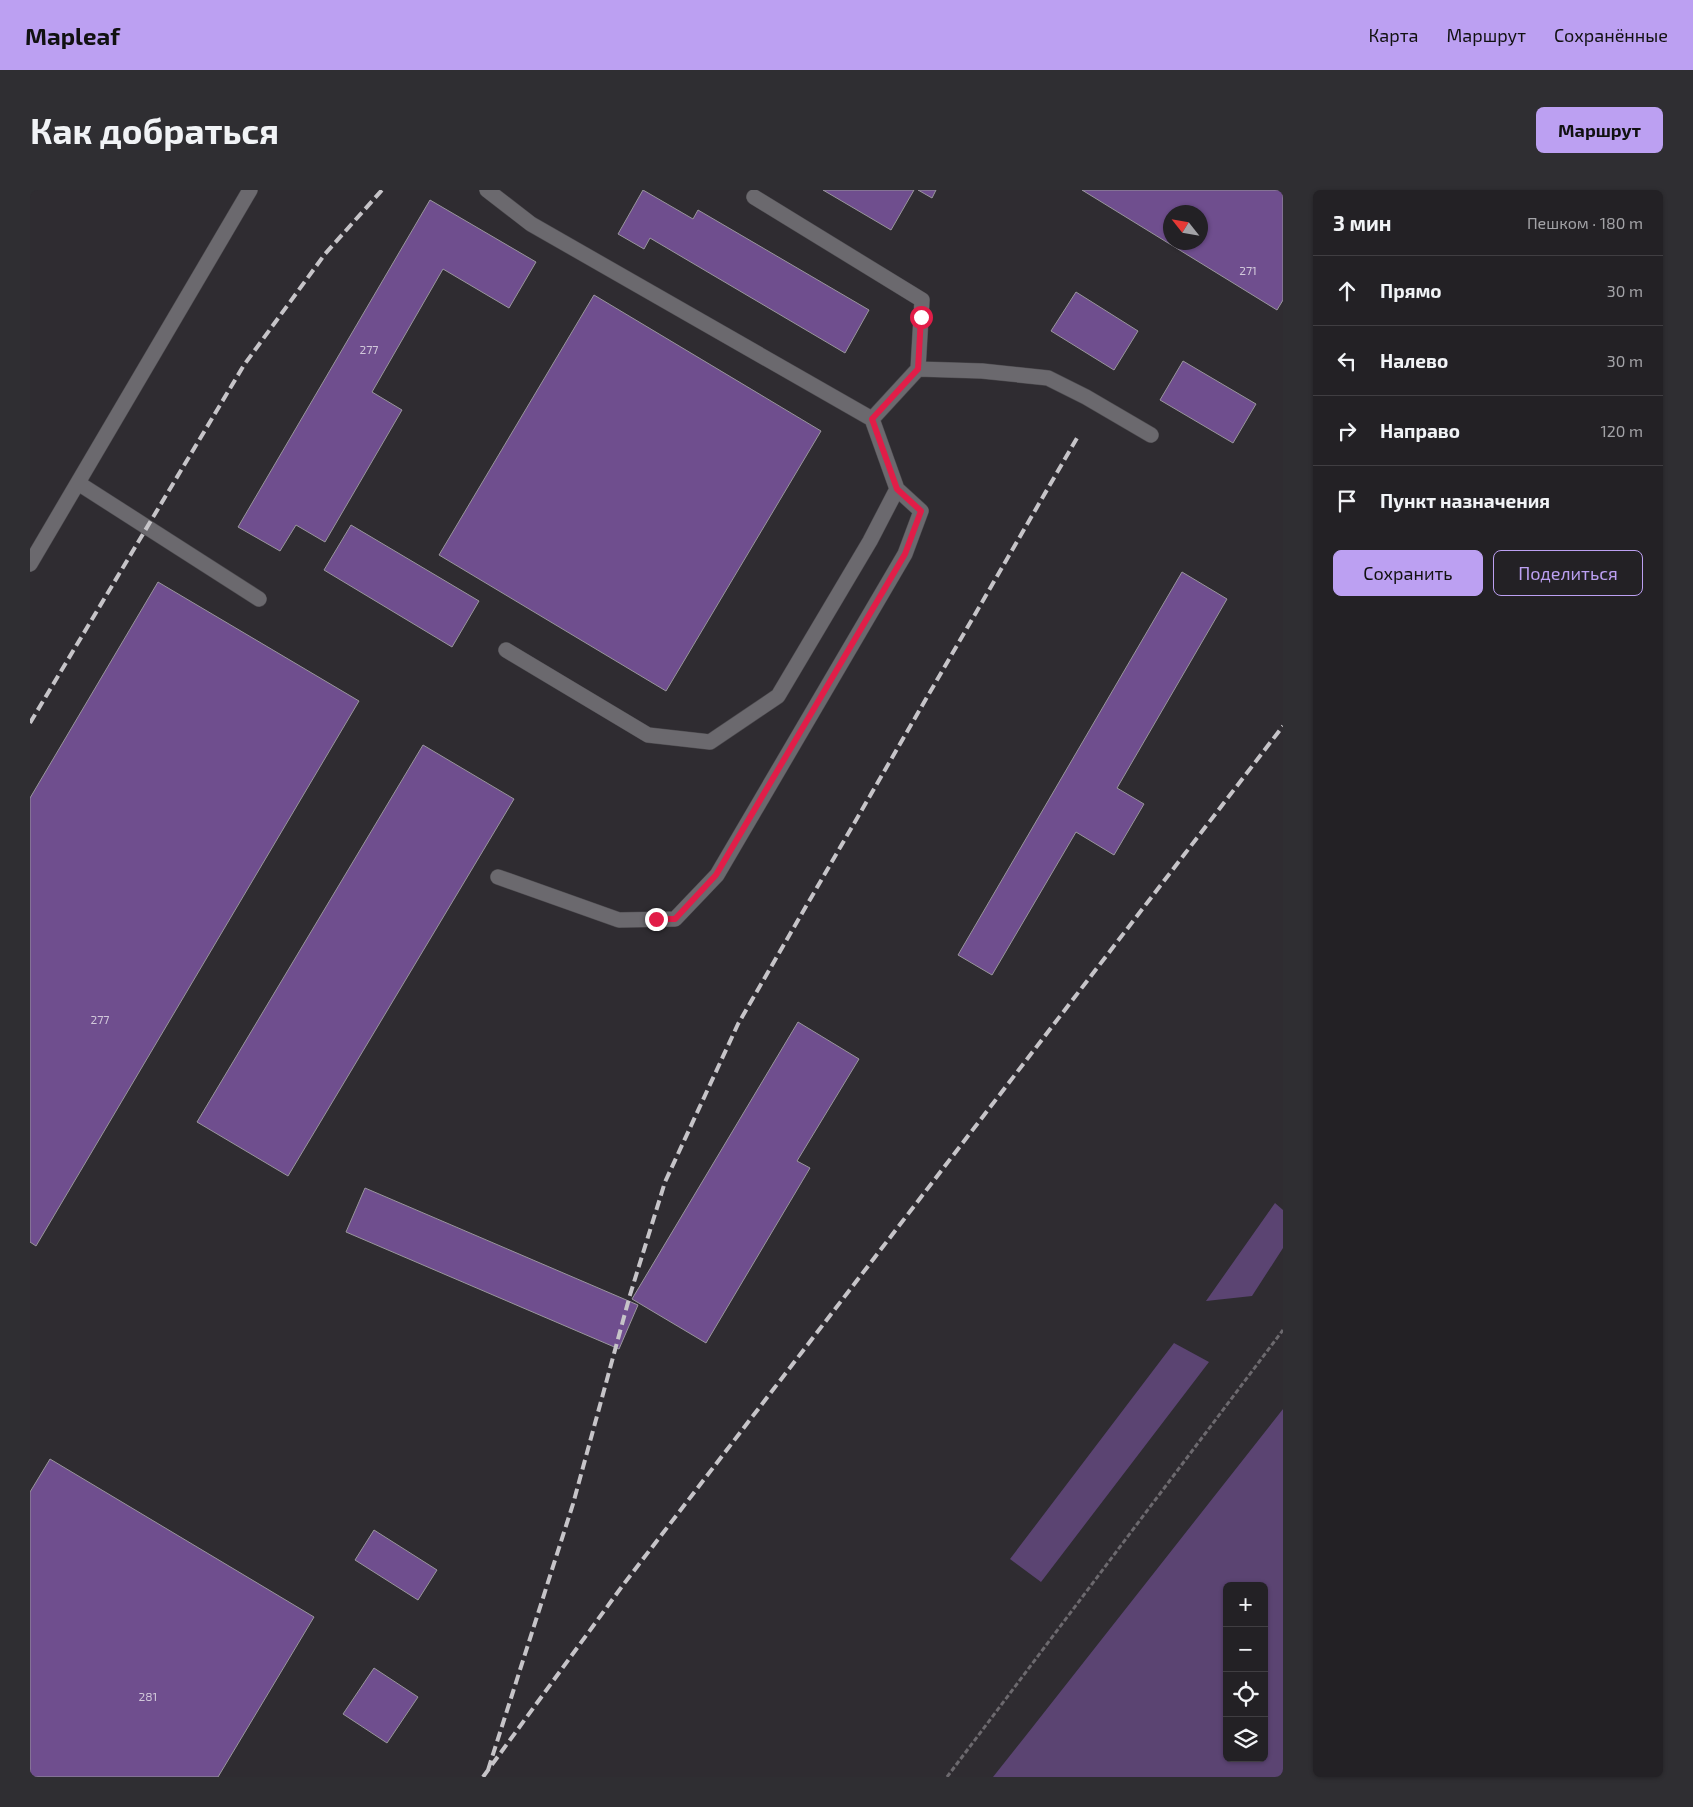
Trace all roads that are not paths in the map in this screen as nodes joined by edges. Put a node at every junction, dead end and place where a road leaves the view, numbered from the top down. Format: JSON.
{"nodes":[{"id":1,"x":250,"y":190,"type":"edge"},
{"id":2,"x":487,"y":190,"type":"edge"},
{"id":3,"x":754,"y":197,"type":"dead end"},
{"id":4,"x":918,"y":369,"type":"junction"},
{"id":5,"x":872,"y":419,"type":"junction"},
{"id":6,"x":1151,"y":435,"type":"dead end"},
{"id":7,"x":78,"y":483,"type":"junction"},
{"id":8,"x":897,"y":489,"type":"junction"},
{"id":9,"x":30,"y":564,"type":"edge"},
{"id":10,"x":259,"y":598,"type":"dead end"},
{"id":11,"x":506,"y":650,"type":"dead end"},
{"id":12,"x":498,"y":877,"type":"dead end"}],
"edges":[{"from":1,"to":7,"type":"street"},
{"from":2,"to":5,"type":"street"},
{"from":3,"to":4,"type":"street"},
{"from":4,"to":5,"type":"street"},
{"from":4,"to":6,"type":"street"},
{"from":5,"to":8,"type":"street"},
{"from":7,"to":9,"type":"street"},
{"from":7,"to":10,"type":"street"},
{"from":8,"to":11,"type":"street"},
{"from":8,"to":12,"type":"street"}]}
